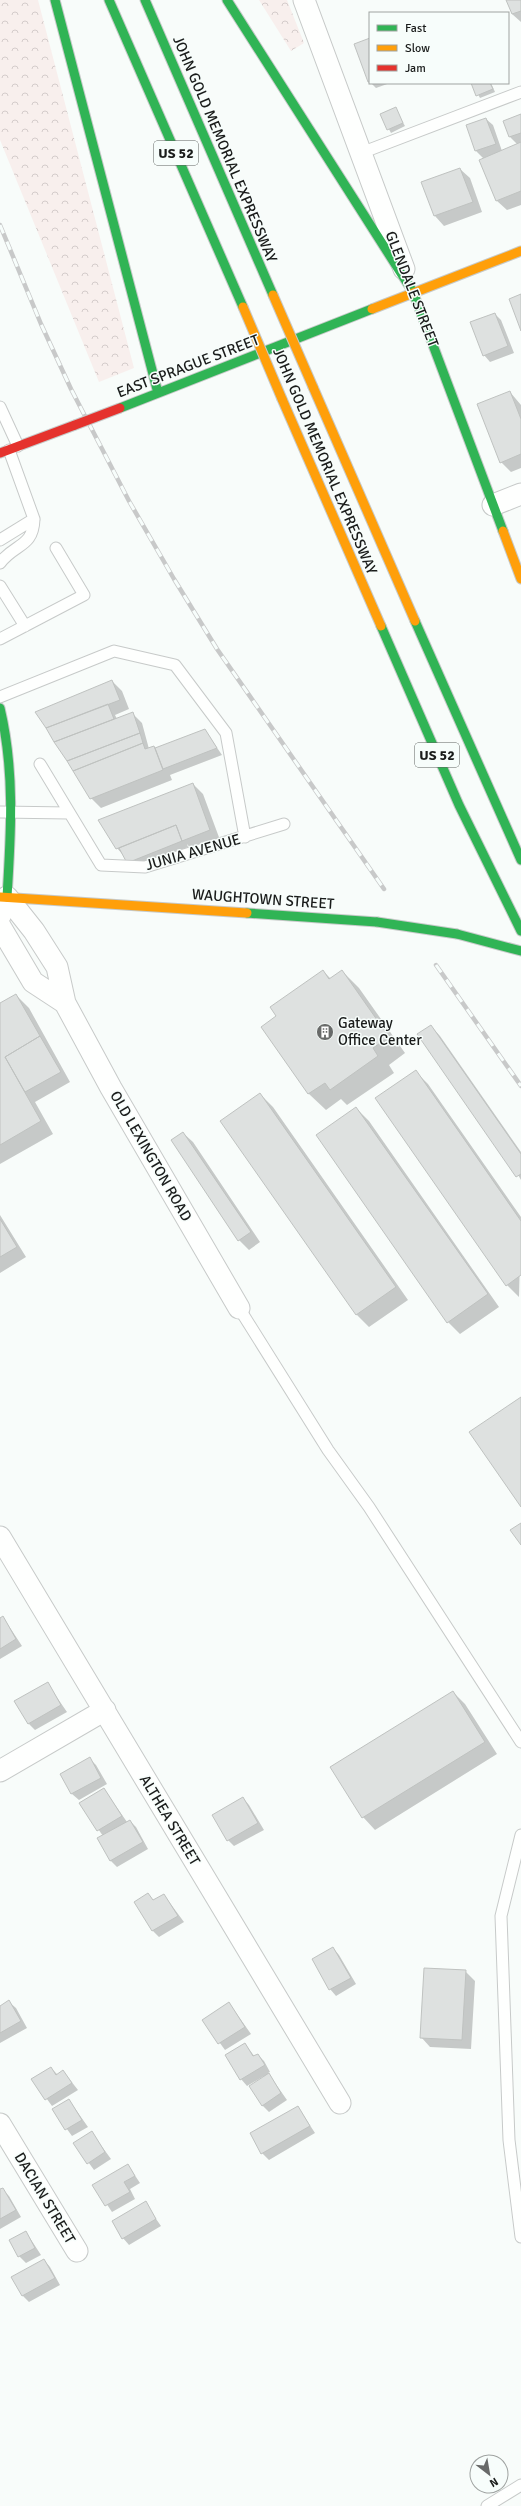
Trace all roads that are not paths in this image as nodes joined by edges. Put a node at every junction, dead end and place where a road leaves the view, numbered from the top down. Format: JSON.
{"nodes":[{"id":1,"x":55,"y":0,"type":"edge"},
{"id":2,"x":109,"y":0,"type":"edge"},
{"id":3,"x":145,"y":0,"type":"edge"},
{"id":4,"x":227,"y":0,"type":"edge"},
{"id":5,"x":307,"y":1,"type":"edge"},
{"id":6,"x":521,"y":92,"type":"edge"},
{"id":7,"x":361,"y":153,"type":"junction"},
{"id":8,"x":521,"y":251,"type":"edge"},
{"id":9,"x":413,"y":292,"type":"junction"},
{"id":10,"x":158,"y":393,"type":"junction"},
{"id":11,"x":0,"y":407,"type":"edge"},
{"id":12,"x":9,"y":450,"type":"edge"},
{"id":13,"x":521,"y":494,"type":"edge"},
{"id":14,"x":493,"y":505,"type":"junction"},
{"id":15,"x":34,"y":519,"type":"junction"},
{"id":16,"x":0,"y":540,"type":"edge"},
{"id":17,"x":56,"y":548,"type":"dead end"},
{"id":18,"x":0,"y":563,"type":"edge"},
{"id":19,"x":518,"y":564,"type":"edge"},
{"id":20,"x":521,"y":579,"type":"edge"},
{"id":21,"x":0,"y":586,"type":"edge"},
{"id":22,"x":25,"y":626,"type":"junction"},
{"id":23,"x":0,"y":639,"type":"edge"},
{"id":24,"x":0,"y":698,"type":"edge"},
{"id":25,"x":0,"y":708,"type":"edge"},
{"id":26,"x":40,"y":764,"type":"dead end"},
{"id":27,"x":5,"y":813,"type":"edge"},
{"id":28,"x":69,"y":813,"type":"junction"},
{"id":29,"x":284,"y":824,"type":"dead end"},
{"id":30,"x":245,"y":837,"type":"junction"},
{"id":31,"x":521,"y":860,"type":"edge"},
{"id":32,"x":2,"y":903,"type":"edge"},
{"id":33,"x":0,"y":926,"type":"edge"},
{"id":34,"x":521,"y":931,"type":"edge"},
{"id":35,"x":521,"y":951,"type":"edge"},
{"id":36,"x":65,"y":1003,"type":"junction"},
{"id":37,"x":239,"y":1308,"type":"joint"},
{"id":38,"x":0,"y":1537,"type":"edge"},
{"id":39,"x":105,"y":1710,"type":"junction"},
{"id":40,"x":521,"y":1742,"type":"edge"},
{"id":41,"x":0,"y":1771,"type":"edge"},
{"id":42,"x":521,"y":1835,"type":"edge"},
{"id":43,"x":340,"y":2103,"type":"dead end"},
{"id":44,"x":0,"y":2124,"type":"edge"},
{"id":45,"x":521,"y":2237,"type":"edge"},
{"id":46,"x":77,"y":2251,"type":"dead end"},
{"id":47,"x":521,"y":2486,"type":"edge"},
{"id":48,"x":487,"y":2506,"type":"edge"}],
"edges":[{"from":1,"to":10,"type":"main road"},
{"from":2,"to":34,"type":"main road","name":"JOHN GOLD MEMORIAL EXPRESSWAY","number":"US 52","bridge":true},
{"from":3,"to":31,"type":"main road","name":"JOHN GOLD MEMORIAL EXPRESSWAY","number":"US 52","bridge":true},
{"from":4,"to":9,"type":"main road"},
{"from":5,"to":7,"type":"street","name":"GLENDALE STREET"},
{"from":6,"to":7,"type":"lane"},
{"from":7,"to":9,"type":"street","name":"GLENDALE STREET"},
{"from":8,"to":9,"type":"main road","name":"EAST SPRAGUE STREET"},
{"from":9,"to":10,"type":"main road","name":"EAST SPRAGUE STREET"},
{"from":9,"to":14,"type":"main road","name":"GLENDALE STREET"},
{"from":10,"to":12,"type":"main road","name":"EAST SPRAGUE STREET","bridge":true},
{"from":11,"to":12,"type":"lane"},
{"from":12,"to":15,"type":"lane"},
{"from":13,"to":14,"type":"street"},
{"from":14,"to":19,"type":"main road","name":"GLENDALE STREET"},
{"from":15,"to":16,"type":"lane"},
{"from":15,"to":18,"type":"lane"},
{"from":17,"to":22,"type":"lane"},
{"from":19,"to":20,"type":"main road","name":"GLENDALE STREET"},
{"from":21,"to":22,"type":"lane"},
{"from":22,"to":23,"type":"lane"},
{"from":24,"to":30,"type":"lane"},
{"from":25,"to":27,"type":"main road"},
{"from":26,"to":28,"type":"lane"},
{"from":27,"to":28,"type":"lane"},
{"from":27,"to":32,"type":"main road"},
{"from":28,"to":30,"type":"lane","name":"JUNIA AVENUE"},
{"from":29,"to":30,"type":"lane","name":"JUNIA AVENUE"},
{"from":32,"to":35,"type":"main road","name":"WAUGHTOWN STREET","bridge":true},
{"from":32,"to":36,"type":"street","name":"OLD LEXINGTON ROAD"},
{"from":33,"to":36,"type":"street","name":"OLD LEXINGTON ROAD"},
{"from":36,"to":37,"type":"street","name":"OLD LEXINGTON ROAD"},
{"from":37,"to":40,"type":"lane"},
{"from":38,"to":39,"type":"street","name":"ALTHEA STREET"},
{"from":39,"to":41,"type":"street"},
{"from":39,"to":43,"type":"street","name":"ALTHEA STREET"},
{"from":42,"to":45,"type":"lane"},
{"from":44,"to":46,"type":"street","name":"DACIAN STREET"},
{"from":47,"to":48,"type":"lane"}]}
